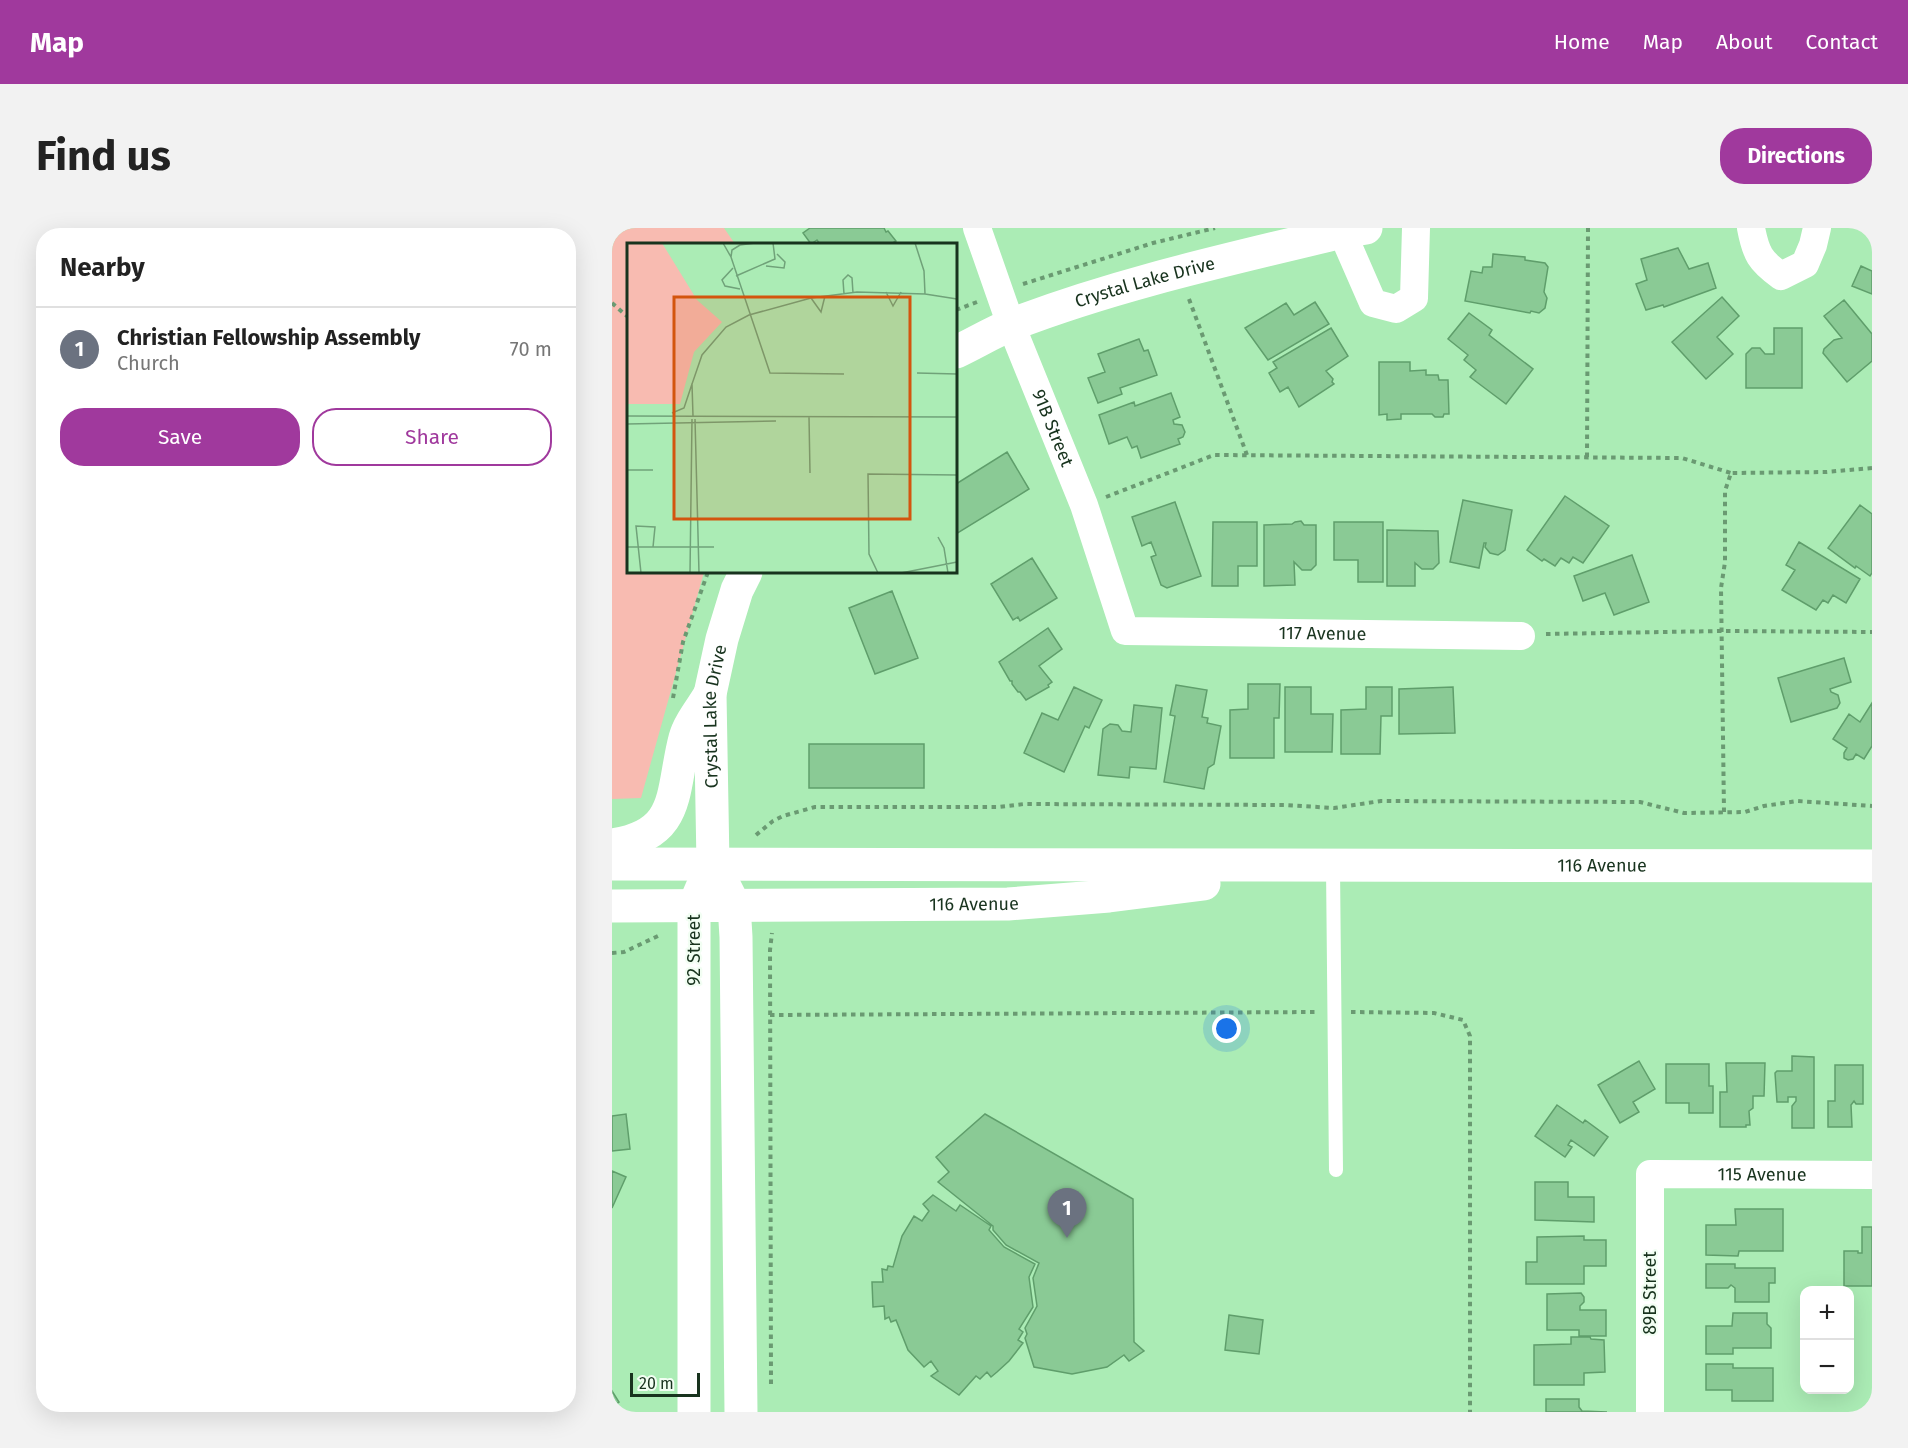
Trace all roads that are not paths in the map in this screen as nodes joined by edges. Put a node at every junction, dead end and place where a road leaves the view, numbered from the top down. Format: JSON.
{"nodes":[{"id":1,"x":977,"y":228,"type":"edge"},
{"id":2,"x":1416,"y":228,"type":"edge"},
{"id":3,"x":1751,"y":228,"type":"edge"},
{"id":4,"x":1817,"y":228,"type":"edge"},
{"id":5,"x":1354,"y":230,"type":"edge"},
{"id":6,"x":1011,"y":325,"type":"junction"},
{"id":7,"x":957,"y":352,"type":"edge"},
{"id":8,"x":746,"y":573,"type":"edge"},
{"id":9,"x":1125,"y":631,"type":"joint"},
{"id":10,"x":1521,"y":636,"type":"road end"},
{"id":11,"x":710,"y":694,"type":"junction"},
{"id":12,"x":612,"y":844,"type":"edge"},
{"id":13,"x":612,"y":864,"type":"edge"},
{"id":14,"x":713,"y":864,"type":"junction"},
{"id":15,"x":1872,"y":866,"type":"edge"},
{"id":16,"x":1333,"y":867,"type":"junction"},
{"id":17,"x":734,"y":905,"type":"junction"},
{"id":18,"x":612,"y":906,"type":"edge"},
{"id":19,"x":694,"y":906,"type":"junction"},
{"id":20,"x":1336,"y":1170,"type":"dead end"},
{"id":21,"x":1650,"y":1174,"type":"joint"},
{"id":22,"x":1872,"y":1175,"type":"edge"},
{"id":23,"x":694,"y":1412,"type":"edge"},
{"id":24,"x":741,"y":1412,"type":"edge"},
{"id":25,"x":1650,"y":1412,"type":"edge"}],
"edges":[{"from":1,"to":6,"type":"street","name":"91B Street"},
{"from":2,"to":5,"type":"street","name":"Crystal Lake Drive"},
{"from":3,"to":4,"type":"street"},
{"from":5,"to":6,"type":"main road","name":"Crystal Lake Drive"},
{"from":6,"to":7,"type":"main road","name":"Crystal Lake Drive"},
{"from":6,"to":9,"type":"street","name":"91B Street"},
{"from":8,"to":11,"type":"main road","name":"Crystal Lake Drive"},
{"from":9,"to":10,"type":"street","name":"117 Avenue"},
{"from":11,"to":12,"type":"main road"},
{"from":11,"to":14,"type":"main road","name":"Crystal Lake Drive"},
{"from":13,"to":14,"type":"main road","name":"116 Avenue"},
{"from":14,"to":16,"type":"main road","name":"116 Avenue"},
{"from":14,"to":17,"type":"main road"},
{"from":14,"to":19,"type":"main road","name":"92 Street"},
{"from":15,"to":16,"type":"main road","name":"116 Avenue"},
{"from":16,"to":17,"type":"main road","name":"116 Avenue"},
{"from":16,"to":20,"type":"lane"},
{"from":17,"to":19,"type":"main road","name":"116 Avenue"},
{"from":17,"to":24,"type":"main road"},
{"from":18,"to":19,"type":"main road","name":"116 Avenue"},
{"from":19,"to":23,"type":"main road","name":"92 Street"},
{"from":21,"to":22,"type":"street","name":"115 Avenue"},
{"from":21,"to":25,"type":"street","name":"89B Street"}]}
